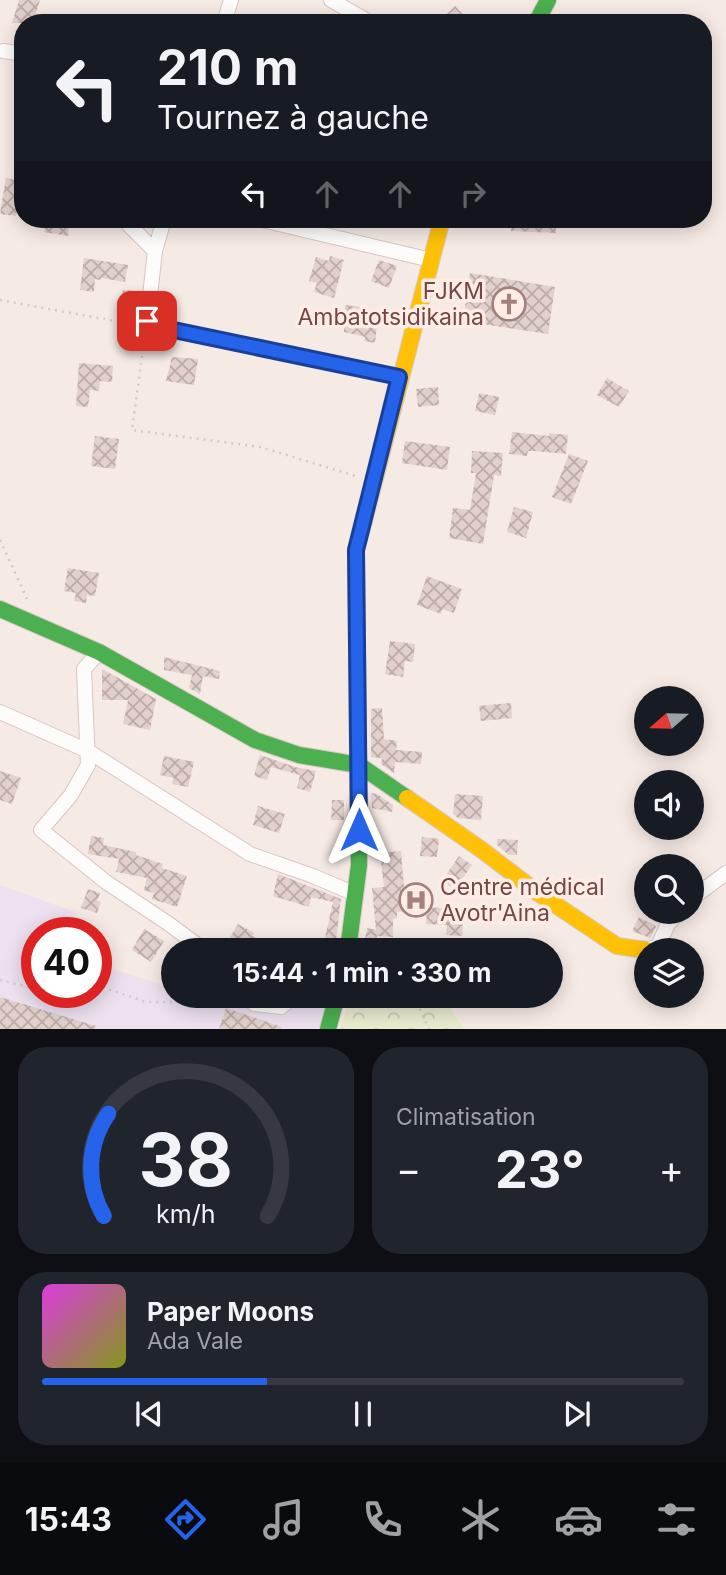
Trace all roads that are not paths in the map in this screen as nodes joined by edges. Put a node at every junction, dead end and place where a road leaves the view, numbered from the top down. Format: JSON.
{"nodes":[{"id":1,"x":331,"y":0,"type":"edge"},
{"id":2,"x":355,"y":14,"type":"edge"},
{"id":3,"x":3,"y":51,"type":"dead end"},
{"id":4,"x":14,"y":53,"type":"edge"},
{"id":5,"x":132,"y":228,"type":"edge"},
{"id":6,"x":161,"y":228,"type":"edge"},
{"id":7,"x":296,"y":228,"type":"edge"},
{"id":8,"x":439,"y":228,"type":"edge"},
{"id":9,"x":155,"y":251,"type":"junction"},
{"id":10,"x":430,"y":260,"type":"junction"},
{"id":11,"x":399,"y":377,"type":"junction"},
{"id":12,"x":0,"y":609,"type":"edge"},
{"id":13,"x":99,"y":652,"type":"junction"},
{"id":14,"x":0,"y":712,"type":"edge"},
{"id":15,"x":88,"y":751,"type":"junction"},
{"id":16,"x":359,"y":765,"type":"junction"},
{"id":17,"x":726,"y":873,"type":"edge"},
{"id":18,"x":704,"y":889,"type":"edge"},
{"id":19,"x":355,"y":894,"type":"junction"},
{"id":20,"x":188,"y":938,"type":"edge"},
{"id":21,"x":350,"y":938,"type":"edge"},
{"id":22,"x":634,"y":948,"type":"edge"},
{"id":23,"x":334,"y":1008,"type":"edge"},
{"id":24,"x":328,"y":1029,"type":"edge"}],
"edges":[{"from":1,"to":2,"type":"street"},
{"from":3,"to":4,"type":"street"},
{"from":5,"to":9,"type":"street"},
{"from":6,"to":9,"type":"street"},
{"from":7,"to":10,"type":"street"},
{"from":8,"to":10,"type":"street"},
{"from":9,"to":11,"type":"street"},
{"from":10,"to":11,"type":"street"},
{"from":11,"to":16,"type":"street"},
{"from":12,"to":13,"type":"street"},
{"from":13,"to":15,"type":"street"},
{"from":13,"to":16,"type":"street"},
{"from":14,"to":15,"type":"street"},
{"from":15,"to":19,"type":"street"},
{"from":15,"to":20,"type":"street"},
{"from":16,"to":19,"type":"street"},
{"from":16,"to":22,"type":"street"},
{"from":17,"to":18,"type":"street"},
{"from":19,"to":21,"type":"street"},
{"from":23,"to":24,"type":"street"}]}
